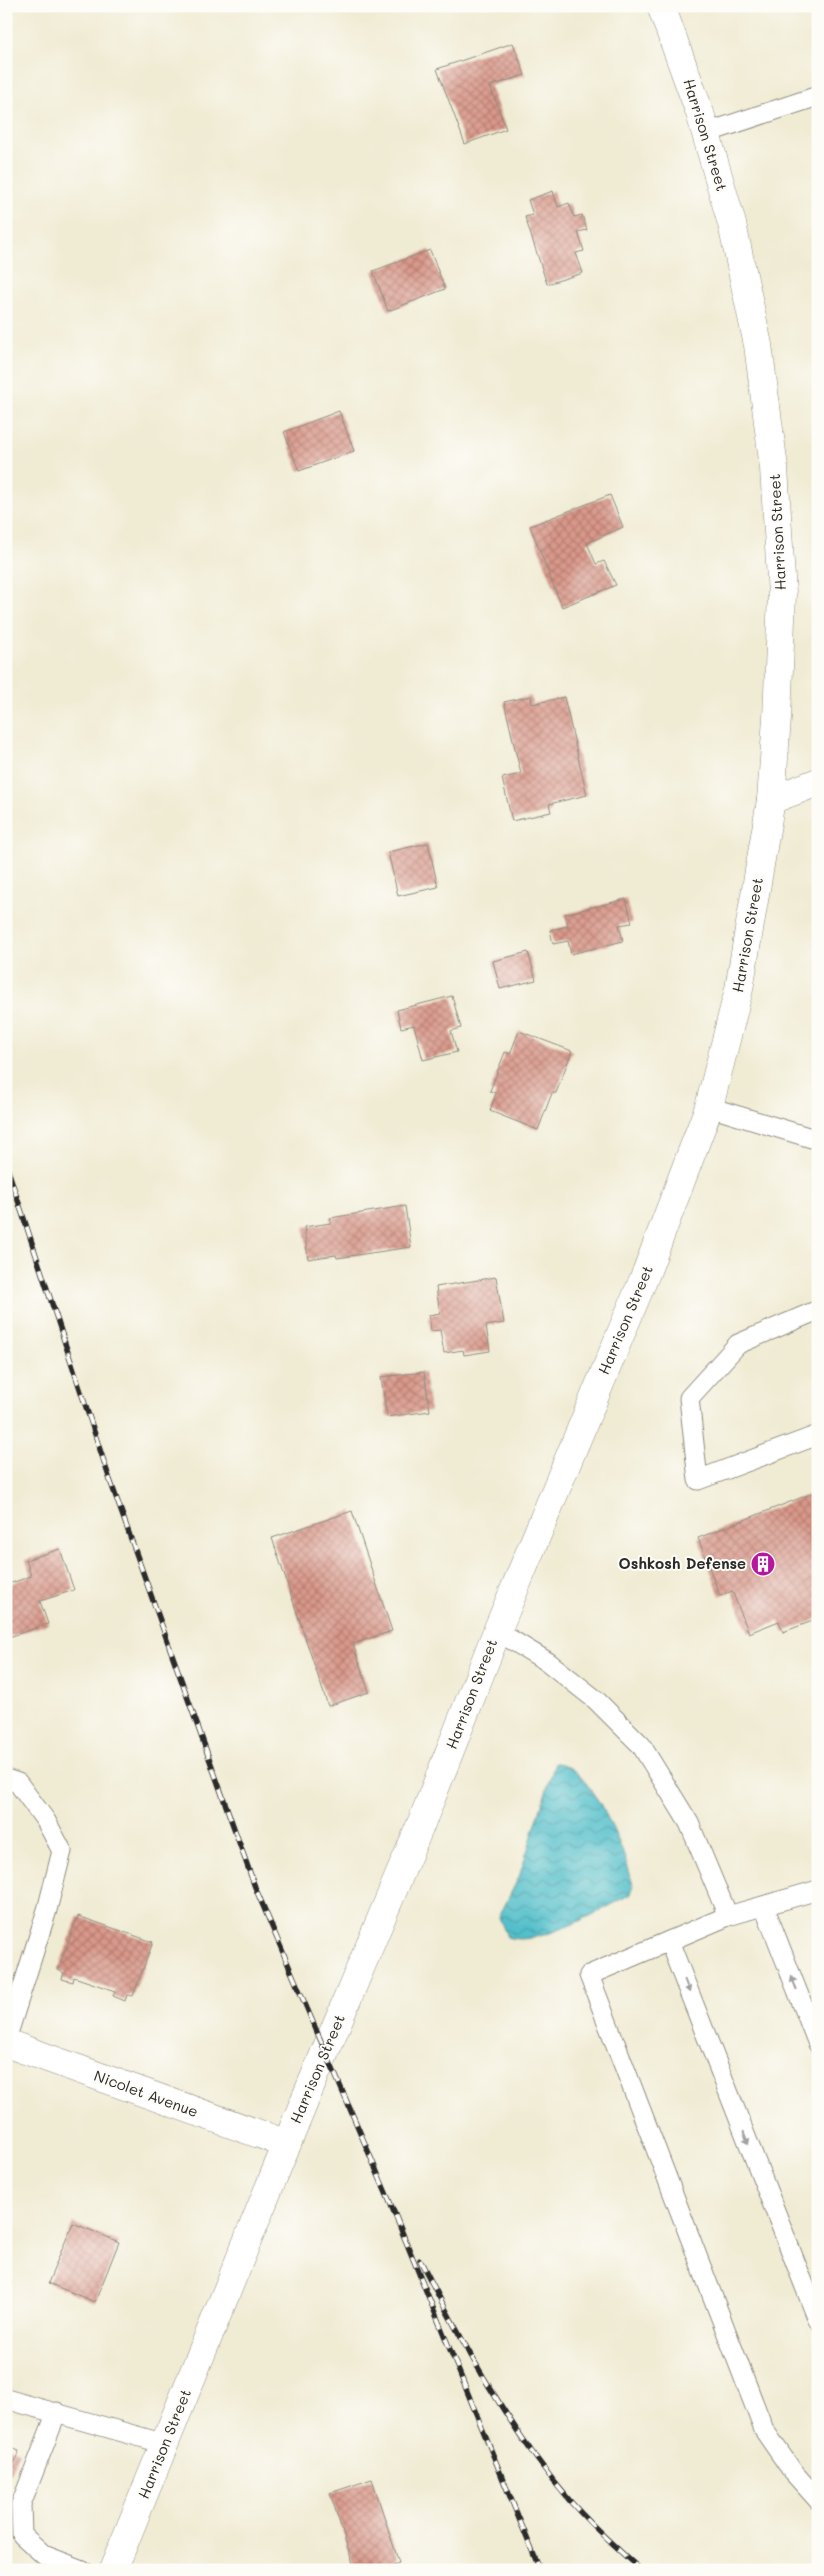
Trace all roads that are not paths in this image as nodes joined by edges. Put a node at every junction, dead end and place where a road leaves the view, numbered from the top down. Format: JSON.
{"nodes":[{"id":1,"x":661,"y":6,"type":"edge"},
{"id":2,"x":818,"y":96,"type":"edge"},
{"id":3,"x":706,"y":133,"type":"junction"},
{"id":4,"x":818,"y":782,"type":"edge"},
{"id":5,"x":771,"y":800,"type":"junction"},
{"id":6,"x":709,"y":1107,"type":"junction"},
{"id":7,"x":818,"y":1140,"type":"edge"},
{"id":8,"x":818,"y":1310,"type":"edge"},
{"id":9,"x":818,"y":1435,"type":"edge"},
{"id":10,"x":496,"y":1631,"type":"junction"},
{"id":11,"x":6,"y":1779,"type":"edge"},
{"id":12,"x":818,"y":1890,"type":"edge"},
{"id":13,"x":764,"y":1906,"type":"junction"},
{"id":14,"x":728,"y":1916,"type":"junction"},
{"id":15,"x":669,"y":1941,"type":"junction"},
{"id":16,"x":6,"y":2041,"type":"edge"},
{"id":17,"x":818,"y":2044,"type":"edge"},
{"id":18,"x":287,"y":2144,"type":"junction"},
{"id":19,"x":818,"y":2320,"type":"edge"},
{"id":20,"x":6,"y":2399,"type":"edge"},
{"id":21,"x":57,"y":2412,"type":"junction"},
{"id":22,"x":165,"y":2444,"type":"junction"},
{"id":23,"x":818,"y":2500,"type":"edge"},
{"id":24,"x":84,"y":2570,"type":"edge"},
{"id":25,"x":113,"y":2570,"type":"edge"}],
"edges":[{"from":1,"to":3,"type":"street","name":"Harrison Street"},
{"from":2,"to":3,"type":"lane"},
{"from":3,"to":5,"type":"street","name":"Harrison Street"},
{"from":4,"to":5,"type":"street"},
{"from":5,"to":6,"type":"street","name":"Harrison Street"},
{"from":6,"to":7,"type":"lane"},
{"from":6,"to":10,"type":"street","name":"Harrison Street"},
{"from":8,"to":9,"type":"lane"},
{"from":10,"to":14,"type":"lane"},
{"from":10,"to":18,"type":"street","name":"Harrison Street"},
{"from":11,"to":16,"type":"lane"},
{"from":12,"to":13,"type":"lane"},
{"from":13,"to":14,"type":"lane"},
{"from":17,"to":13,"type":"lane","one_way":true},
{"from":14,"to":15,"type":"lane"},
{"from":15,"to":19,"type":"lane","one_way":true},
{"from":15,"to":23,"type":"lane"},
{"from":16,"to":18,"type":"street","name":"Nicolet Avenue"},
{"from":18,"to":22,"type":"street","name":"Harrison Street"},
{"from":20,"to":21,"type":"lane"},
{"from":21,"to":22,"type":"lane"},
{"from":21,"to":24,"type":"lane"},
{"from":22,"to":25,"type":"street","name":"Harrison Street"}]}
